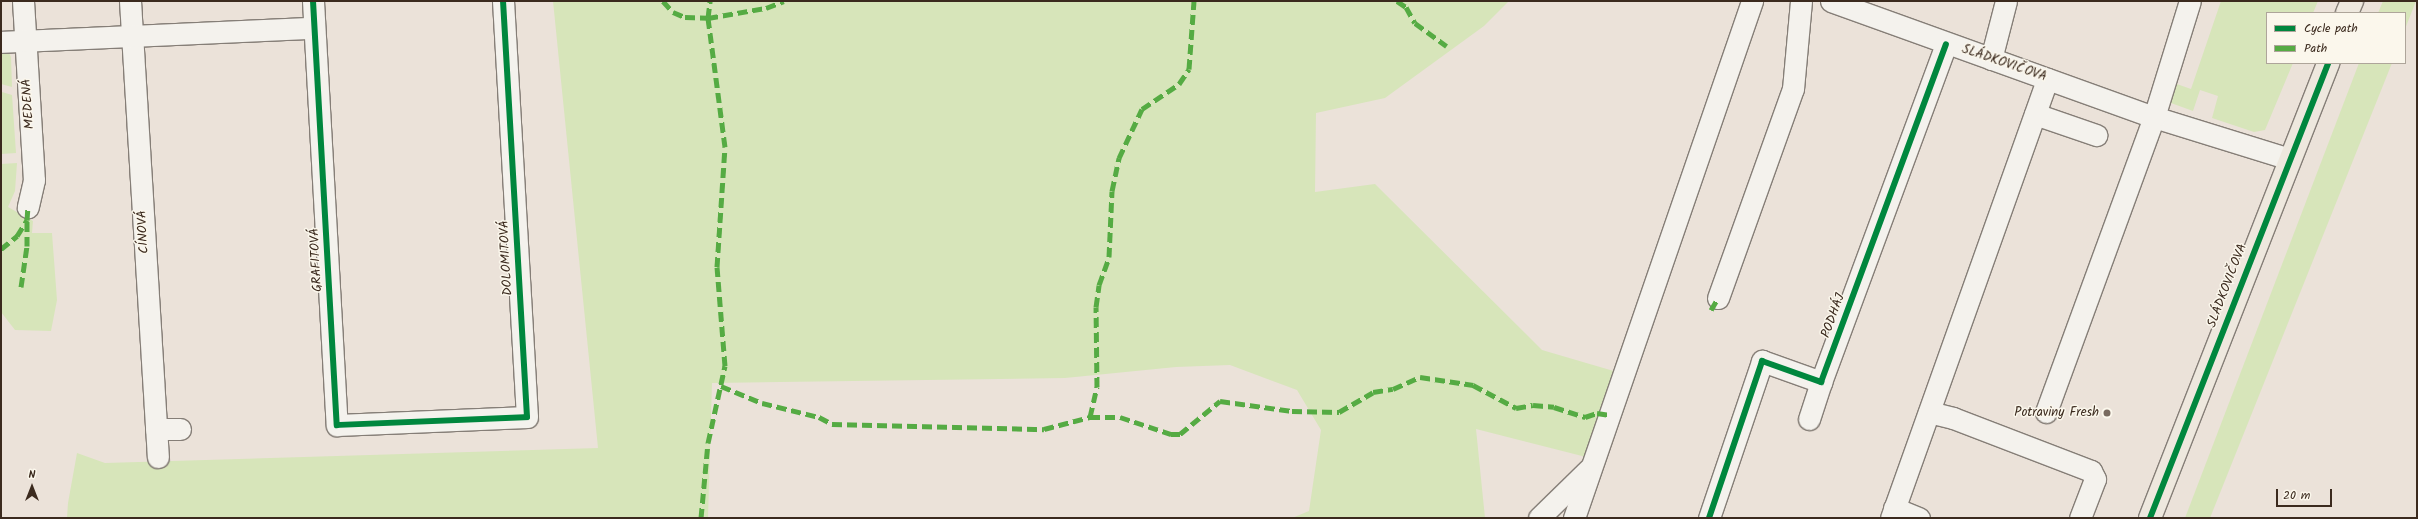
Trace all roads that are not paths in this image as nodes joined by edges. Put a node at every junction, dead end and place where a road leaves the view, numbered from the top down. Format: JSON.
{"nodes":[{"id":1,"x":23,"y":1,"type":"edge"},
{"id":2,"x":130,"y":1,"type":"edge"},
{"id":3,"x":313,"y":1,"type":"edge"},
{"id":4,"x":502,"y":1,"type":"edge"},
{"id":5,"x":1752,"y":1,"type":"edge"},
{"id":6,"x":1801,"y":1,"type":"edge"},
{"id":7,"x":1831,"y":1,"type":"edge"},
{"id":8,"x":2006,"y":1,"type":"edge"},
{"id":9,"x":2190,"y":1,"type":"edge"},
{"id":10,"x":2352,"y":1,"type":"edge"},
{"id":11,"x":1860,"y":6,"type":"edge"},
{"id":12,"x":2347,"y":12,"type":"edge"},
{"id":13,"x":314,"y":28,"type":"junction"},
{"id":14,"x":132,"y":35,"type":"junction"},
{"id":15,"x":25,"y":39,"type":"junction"},
{"id":16,"x":1,"y":42,"type":"edge"},
{"id":17,"x":1946,"y":44,"type":"junction"},
{"id":18,"x":1991,"y":59,"type":"junction"},
{"id":19,"x":2328,"y":64,"type":"edge"},
{"id":20,"x":2047,"y":79,"type":"junction"},
{"id":21,"x":2035,"y":114,"type":"junction"},
{"id":22,"x":2154,"y":117,"type":"junction"},
{"id":23,"x":2096,"y":135,"type":"dead end"},
{"id":24,"x":2290,"y":159,"type":"junction"},
{"id":25,"x":28,"y":207,"type":"dead end"},
{"id":26,"x":1718,"y":298,"type":"dead end"},
{"id":27,"x":1821,"y":382,"type":"junction"},
{"id":28,"x":1929,"y":412,"type":"junction"},
{"id":29,"x":2046,"y":412,"type":"dead end"},
{"id":30,"x":1809,"y":419,"type":"dead end"},
{"id":31,"x":430,"y":421,"type":"joint"},
{"id":32,"x":180,"y":428,"type":"dead end"},
{"id":33,"x":156,"y":430,"type":"junction"},
{"id":34,"x":158,"y":457,"type":"dead end"},
{"id":35,"x":1592,"y":465,"type":"junction"},
{"id":36,"x":1893,"y":513,"type":"edge"},
{"id":37,"x":1539,"y":518,"type":"edge"},
{"id":38,"x":1574,"y":518,"type":"edge"},
{"id":39,"x":1710,"y":518,"type":"edge"},
{"id":40,"x":1919,"y":518,"type":"edge"},
{"id":41,"x":2080,"y":518,"type":"edge"},
{"id":42,"x":2150,"y":518,"type":"edge"}],
"edges":[{"from":1,"to":15,"type":"street","name":"MEDENÁ"},
{"from":2,"to":14,"type":"street","name":"CÍNOVÁ"},
{"from":3,"to":13,"type":"street","name":"GRAFITOVÁ"},
{"from":4,"to":31,"type":"street","name":"DOLOMITOVÁ"},
{"from":5,"to":35,"type":"street"},
{"from":6,"to":26,"type":"street"},
{"from":7,"to":11,"type":"street","name":"SLÁDKOVIČOVA"},
{"from":8,"to":18,"type":"street"},
{"from":9,"to":22,"type":"street"},
{"from":10,"to":12,"type":"main road"},
{"from":11,"to":17,"type":"street","name":"SLÁDKOVIČOVA"},
{"from":13,"to":14,"type":"street"},
{"from":13,"to":31,"type":"street","name":"GRAFITOVÁ"},
{"from":14,"to":15,"type":"street"},
{"from":14,"to":33,"type":"street","name":"CÍNOVÁ"},
{"from":15,"to":16,"type":"street"},
{"from":15,"to":25,"type":"street","name":"MEDENÁ"},
{"from":17,"to":18,"type":"street","name":"SLÁDKOVIČOVA"},
{"from":17,"to":27,"type":"street","name":"PODHÁJ"},
{"from":18,"to":20,"type":"street","name":"SLÁDKOVIČOVA"},
{"from":19,"to":24,"type":"main road","name":"SLÁDKOVIČOVA"},
{"from":20,"to":21,"type":"street"},
{"from":20,"to":22,"type":"street","name":"SLÁDKOVIČOVA"},
{"from":21,"to":23,"type":"street"},
{"from":21,"to":28,"type":"street"},
{"from":22,"to":24,"type":"street","name":"SLÁDKOVIČOVA"},
{"from":22,"to":29,"type":"street"},
{"from":24,"to":42,"type":"main road","name":"SLÁDKOVIČOVA"},
{"from":27,"to":30,"type":"street","name":"PODHÁJ"},
{"from":27,"to":39,"type":"street"},
{"from":28,"to":36,"type":"street"},
{"from":28,"to":41,"type":"street"},
{"from":32,"to":33,"type":"street"},
{"from":33,"to":34,"type":"street","name":"CÍNOVÁ"},
{"from":35,"to":37,"type":"street"},
{"from":35,"to":38,"type":"street"},
{"from":36,"to":40,"type":"street"}]}
